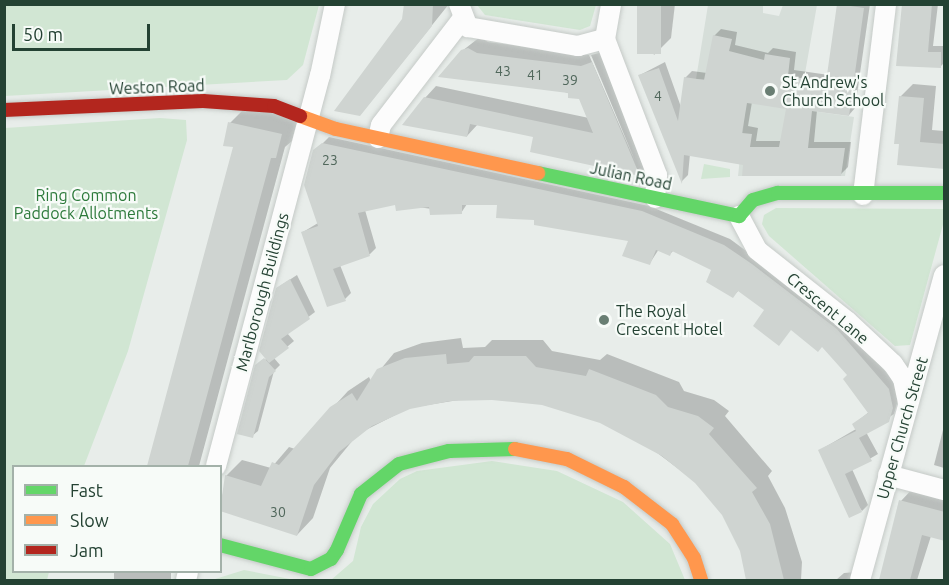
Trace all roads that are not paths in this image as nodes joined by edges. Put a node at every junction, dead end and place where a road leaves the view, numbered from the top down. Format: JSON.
{"nodes":[{"id":1,"x":335,"y":4,"type":"edge"},
{"id":2,"x":611,"y":4,"type":"edge"},
{"id":3,"x":886,"y":4,"type":"edge"},
{"id":4,"x":461,"y":11,"type":"edge"},
{"id":5,"x":605,"y":39,"type":"junction"},
{"id":6,"x":4,"y":110,"type":"edge"},
{"id":7,"x":308,"y":118,"type":"junction"},
{"id":8,"x":378,"y":138,"type":"junction"},
{"id":9,"x":945,"y":194,"type":"edge"},
{"id":10,"x":863,"y":195,"type":"junction"},
{"id":11,"x":655,"y":198,"type":"junction"},
{"id":12,"x":739,"y":216,"type":"junction"},
{"id":13,"x":943,"y":288,"type":"edge"},
{"id":14,"x":908,"y":404,"type":"junction"},
{"id":15,"x":216,"y":465,"type":"edge"},
{"id":16,"x":888,"y":475,"type":"junction"},
{"id":17,"x":945,"y":490,"type":"edge"},
{"id":18,"x":222,"y":546,"type":"edge"},
{"id":19,"x":701,"y":580,"type":"edge"},
{"id":20,"x":860,"y":580,"type":"edge"}],
"edges":[{"from":1,"to":7,"type":"street","name":"Marlborough Buildings"},
{"from":2,"to":5,"type":"street"},
{"from":3,"to":10,"type":"street"},
{"from":4,"to":5,"type":"street"},
{"from":4,"to":8,"type":"street"},
{"from":5,"to":11,"type":"street"},
{"from":6,"to":7,"type":"street","name":"Weston Road"},
{"from":7,"to":8,"type":"street","name":"Julian Road"},
{"from":7,"to":15,"type":"street","name":"Marlborough Buildings"},
{"from":8,"to":11,"type":"street","name":"Julian Road"},
{"from":9,"to":10,"type":"street"},
{"from":10,"to":12,"type":"street"},
{"from":11,"to":12,"type":"street","name":"Julian Road"},
{"from":12,"to":14,"type":"street","name":"Crescent Lane"},
{"from":13,"to":14,"type":"street","name":"Upper Church Street"},
{"from":14,"to":16,"type":"street","name":"Upper Church Street"},
{"from":16,"to":17,"type":"street"},
{"from":16,"to":20,"type":"street","name":"Upper Church Street"},
{"from":18,"to":19,"type":"street"}]}
